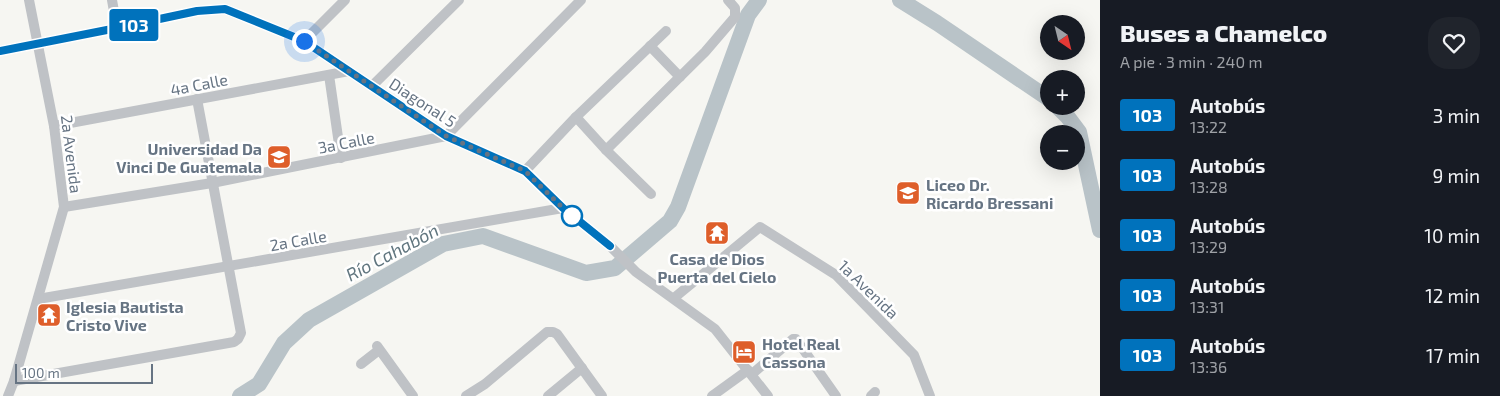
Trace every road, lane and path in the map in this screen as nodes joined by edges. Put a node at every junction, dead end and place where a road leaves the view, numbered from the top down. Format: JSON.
{"nodes":[{"id":1,"x":29,"y":0,"type":"edge"},
{"id":2,"x":112,"y":0,"type":"edge"},
{"id":3,"x":233,"y":0,"type":"edge"},
{"id":4,"x":345,"y":0,"type":"edge"},
{"id":5,"x":459,"y":0,"type":"edge"},
{"id":6,"x":581,"y":0,"type":"edge"},
{"id":7,"x":728,"y":0,"type":"edge"},
{"id":8,"x":196,"y":5,"type":"edge"},
{"id":9,"x":225,"y":9,"type":"junction"},
{"id":10,"x":117,"y":28,"type":"junction"},
{"id":11,"x":666,"y":31,"type":"dead end"},
{"id":12,"x":304,"y":41,"type":"junction"},
{"id":13,"x":38,"y":44,"type":"junction"},
{"id":14,"x":650,"y":46,"type":"junction"},
{"id":15,"x":0,"y":51,"type":"edge"},
{"id":16,"x":349,"y":71,"type":"junction"},
{"id":17,"x":329,"y":75,"type":"junction"},
{"id":18,"x":680,"y":77,"type":"junction"},
{"id":19,"x":372,"y":86,"type":"junction"},
{"id":20,"x":197,"y":99,"type":"junction"},
{"id":21,"x":576,"y":117,"type":"junction"},
{"id":22,"x":54,"y":126,"type":"junction"},
{"id":23,"x":446,"y":136,"type":"junction"},
{"id":24,"x":606,"y":150,"type":"junction"},
{"id":25,"x":341,"y":158,"type":"junction"},
{"id":26,"x":525,"y":171,"type":"junction"},
{"id":27,"x":212,"y":183,"type":"junction"},
{"id":28,"x":651,"y":194,"type":"dead end"},
{"id":29,"x":64,"y":208,"type":"junction"},
{"id":30,"x":563,"y":208,"type":"junction"},
{"id":31,"x":227,"y":267,"type":"junction"},
{"id":32,"x":674,"y":298,"type":"junction"},
{"id":33,"x":38,"y":299,"type":"junction"},
{"id":34,"x":361,"y":364,"type":"dead end"},
{"id":35,"x":582,"y":368,"type":"junction"},
{"id":36,"x":750,"y":372,"type":"junction"},
{"id":37,"x":14,"y":381,"type":"junction"},
{"id":38,"x":8,"y":396,"type":"edge"},
{"id":39,"x":413,"y":396,"type":"edge"},
{"id":40,"x":466,"y":396,"type":"edge"},
{"id":41,"x":548,"y":396,"type":"edge"},
{"id":42,"x":602,"y":396,"type":"edge"},
{"id":43,"x":712,"y":396,"type":"edge"},
{"id":44,"x":768,"y":396,"type":"edge"},
{"id":45,"x":836,"y":396,"type":"edge"},
{"id":46,"x":930,"y":396,"type":"edge"}],
"edges":[{"from":1,"to":13,"type":"street","name":"2a Avenida"},
{"from":2,"to":10,"type":"street"},
{"from":3,"to":9,"type":"street"},
{"from":4,"to":12,"type":"street"},
{"from":5,"to":19,"type":"street"},
{"from":6,"to":23,"type":"street"},
{"from":7,"to":18,"type":"street"},
{"from":8,"to":9,"type":"street","name":"Diagonal 5"},
{"from":8,"to":10,"type":"street","name":"Diagonal 5"},
{"from":9,"to":12,"type":"street","name":"Diagonal 5"},
{"from":10,"to":13,"type":"street","name":"Diagonal 5"},
{"from":11,"to":14,"type":"street"},
{"from":12,"to":16,"type":"street","name":"Diagonal 5"},
{"from":13,"to":15,"type":"street","name":"Diagonal 5"},
{"from":13,"to":22,"type":"street","name":"2a Avenida"},
{"from":14,"to":18,"type":"street"},
{"from":14,"to":21,"type":"street"},
{"from":16,"to":17,"type":"street","name":"4a Calle"},
{"from":16,"to":19,"type":"street","name":"Diagonal 5"},
{"from":17,"to":20,"type":"street","name":"4a Calle"},
{"from":17,"to":25,"type":"street"},
{"from":18,"to":24,"type":"street"},
{"from":19,"to":23,"type":"street","name":"Diagonal 5"},
{"from":20,"to":22,"type":"street","name":"4a Calle"},
{"from":20,"to":27,"type":"street"},
{"from":21,"to":24,"type":"street"},
{"from":21,"to":26,"type":"street"},
{"from":22,"to":29,"type":"street","name":"2a Avenida"},
{"from":23,"to":25,"type":"street","name":"3a Calle"},
{"from":23,"to":26,"type":"street","name":"Diagonal 5"},
{"from":24,"to":28,"type":"street"},
{"from":25,"to":27,"type":"street","name":"3a Calle"},
{"from":26,"to":30,"type":"street","name":"Diagonal 5"},
{"from":27,"to":29,"type":"street","name":"3a Calle"},
{"from":27,"to":31,"type":"street"},
{"from":29,"to":33,"type":"street","name":"2a Avenida"},
{"from":30,"to":31,"type":"street","name":"2a Calle"},
{"from":30,"to":32,"type":"street","name":"Diagonal 5"},
{"from":31,"to":33,"type":"street","name":"2a Calle"},
{"from":31,"to":37,"type":"street"},
{"from":32,"to":36,"type":"street","name":"Diagonal 5"},
{"from":32,"to":46,"type":"street","name":"1a Avenida"},
{"from":33,"to":37,"type":"street","name":"2a Avenida"},
{"from":34,"to":39,"type":"street"},
{"from":35,"to":40,"type":"street"},
{"from":35,"to":41,"type":"street"},
{"from":35,"to":42,"type":"street"},
{"from":36,"to":43,"type":"street"},
{"from":36,"to":44,"type":"street","name":"Diagonal 5"},
{"from":36,"to":45,"type":"street"},
{"from":37,"to":38,"type":"street","name":"2a Avenida"}]}
